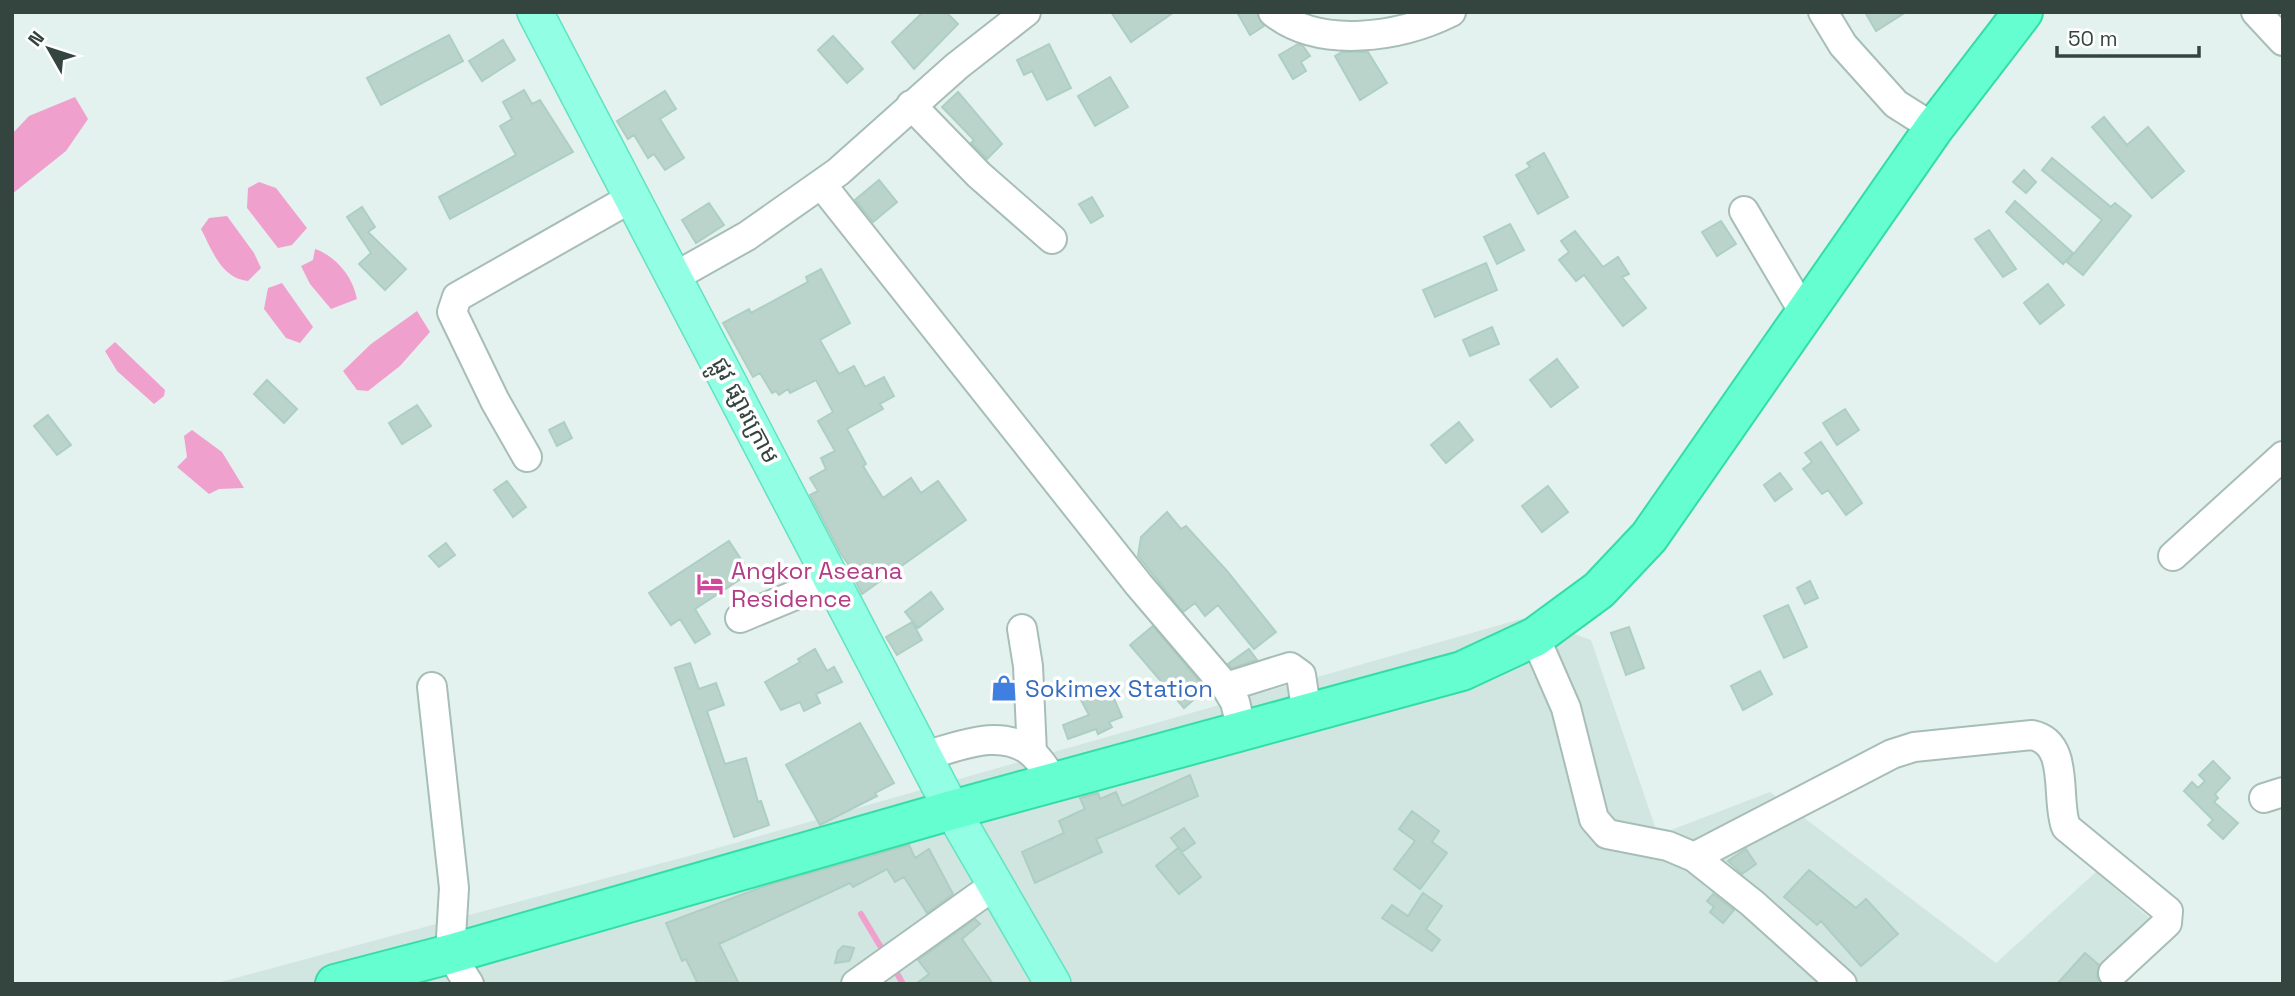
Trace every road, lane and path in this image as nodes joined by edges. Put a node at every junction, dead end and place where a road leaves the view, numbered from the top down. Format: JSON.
{"nodes":[{"id":1,"x":535,"y":12,"type":"edge"},
{"id":2,"x":1026,"y":12,"type":"edge"},
{"id":3,"x":1273,"y":12,"type":"edge"},
{"id":4,"x":1451,"y":12,"type":"edge"},
{"id":5,"x":1822,"y":12,"type":"edge"},
{"id":6,"x":2023,"y":12,"type":"edge"},
{"id":7,"x":2256,"y":12,"type":"edge"},
{"id":8,"x":2283,"y":41,"type":"edge"},
{"id":9,"x":911,"y":105,"type":"junction"},
{"id":10,"x":1934,"y":128,"type":"junction"},
{"id":11,"x":822,"y":185,"type":"junction"},
{"id":12,"x":633,"y":197,"type":"junction"},
{"id":13,"x":1744,"y":211,"type":"dead end"},
{"id":14,"x":1052,"y":239,"type":"dead end"},
{"id":15,"x":676,"y":276,"type":"junction"},
{"id":16,"x":1804,"y":311,"type":"junction"},
{"id":17,"x":2283,"y":456,"type":"edge"},
{"id":18,"x":527,"y":457,"type":"dead end"},
{"id":19,"x":2173,"y":556,"type":"dead end"},
{"id":20,"x":834,"y":579,"type":"junction"},
{"id":21,"x":740,"y":618,"type":"dead end"},
{"id":22,"x":1022,"y":629,"type":"dead end"},
{"id":23,"x":1535,"y":637,"type":"junction"},
{"id":24,"x":432,"y":687,"type":"dead end"},
{"id":25,"x":1226,"y":687,"type":"junction"},
{"id":26,"x":1307,"y":714,"type":"junction"},
{"id":27,"x":1242,"y":731,"type":"junction"},
{"id":28,"x":1032,"y":753,"type":"junction"},
{"id":29,"x":925,"y":756,"type":"junction"},
{"id":30,"x":1056,"y":783,"type":"junction"},
{"id":31,"x":952,"y":810,"type":"junction"},
{"id":32,"x":1694,"y":857,"type":"junction"},
{"id":33,"x":996,"y":884,"type":"junction"},
{"id":34,"x":459,"y":969,"type":"edge"},
{"id":35,"x":2113,"y":973,"type":"dead end"},
{"id":36,"x":335,"y":984,"type":"edge"},
{"id":37,"x":856,"y":984,"type":"edge"},
{"id":38,"x":1053,"y":984,"type":"edge"},
{"id":39,"x":1842,"y":984,"type":"edge"}],
"edges":[{"from":1,"to":12,"type":"main road","name":"ផ្លូវ ផ្សារក្រោម"},
{"from":2,"to":9,"type":"street"},
{"from":3,"to":4,"type":"street"},
{"from":5,"to":10,"type":"street"},
{"from":6,"to":10,"type":"highway"},
{"from":7,"to":8,"type":"street"},
{"from":9,"to":11,"type":"street"},
{"from":9,"to":14,"type":"street"},
{"from":10,"to":16,"type":"highway"},
{"from":11,"to":15,"type":"street"},
{"from":11,"to":25,"type":"street"},
{"from":12,"to":15,"type":"main road","name":"ផ្លូវ ផ្សារក្រោម"},
{"from":12,"to":18,"type":"street"},
{"from":13,"to":16,"type":"street"},
{"from":15,"to":20,"type":"main road","name":"ផ្លូវ ផ្សារក្រោម"},
{"from":16,"to":23,"type":"highway"},
{"from":17,"to":19,"type":"street"},
{"from":20,"to":21,"type":"street"},
{"from":20,"to":29,"type":"main road","name":"ផ្លូវ ផ្សារក្រោម"},
{"from":22,"to":28,"type":"street"},
{"from":23,"to":26,"type":"highway"},
{"from":23,"to":32,"type":"street"},
{"from":24,"to":34,"type":"street"},
{"from":25,"to":26,"type":"street"},
{"from":25,"to":27,"type":"street"},
{"from":26,"to":27,"type":"highway"},
{"from":27,"to":30,"type":"highway"},
{"from":28,"to":29,"type":"street"},
{"from":28,"to":30,"type":"street"},
{"from":29,"to":31,"type":"main road","name":"ផ្លូវ ផ្សារក្រោម"},
{"from":30,"to":31,"type":"highway"},
{"from":31,"to":33,"type":"main road","name":"ផ្លូវ ផ្សារក្រោម"},
{"from":31,"to":34,"type":"highway"},
{"from":32,"to":35,"type":"street"},
{"from":32,"to":39,"type":"street"},
{"from":33,"to":37,"type":"street"},
{"from":33,"to":38,"type":"main road","name":"ផ្លូវ ផ្សារក្រោម"},
{"from":34,"to":36,"type":"highway"}]}
